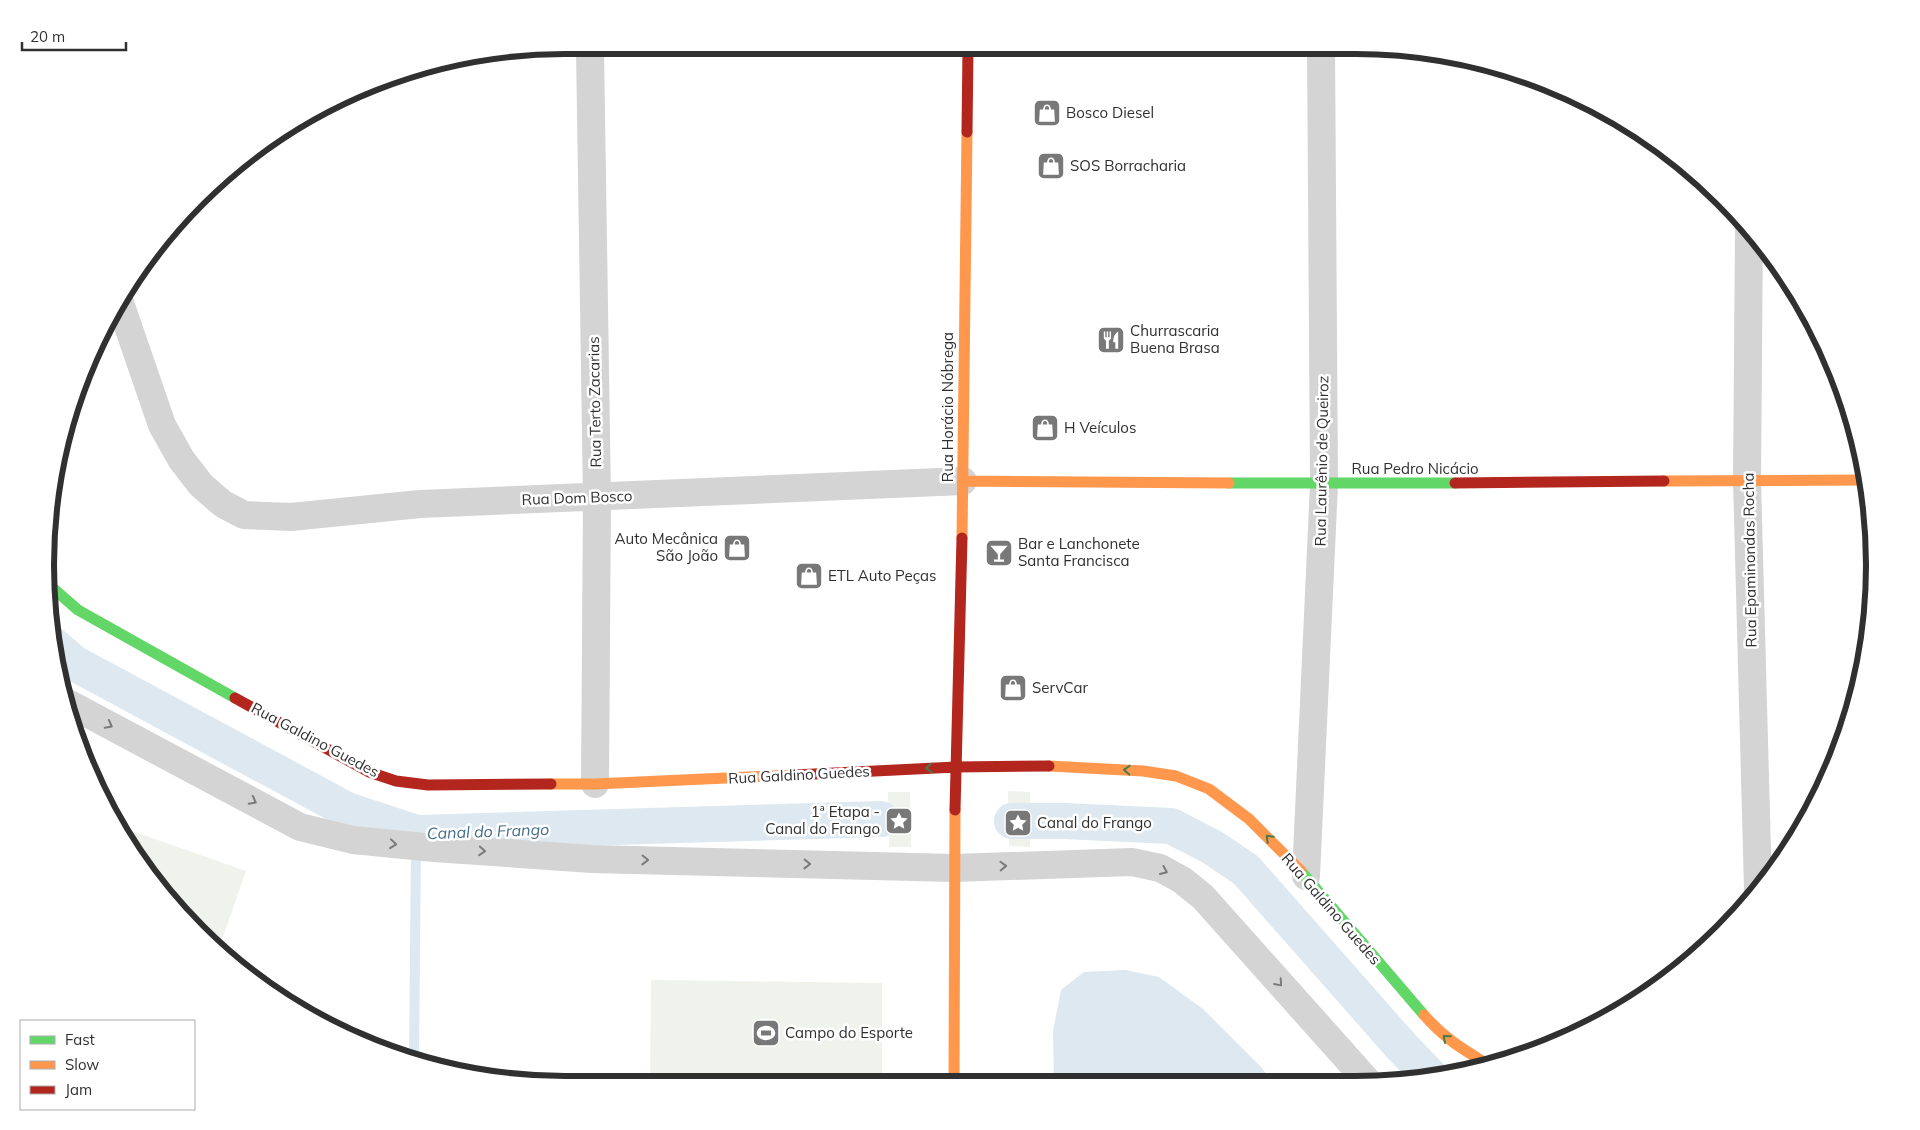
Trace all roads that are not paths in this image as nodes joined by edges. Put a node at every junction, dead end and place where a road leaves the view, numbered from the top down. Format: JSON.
{"nodes":[{"id":1,"x":590,"y":54,"type":"edge"},
{"id":2,"x":968,"y":54,"type":"edge"},
{"id":3,"x":1321,"y":54,"type":"edge"},
{"id":4,"x":1749,"y":240,"type":"edge"},
{"id":5,"x":122,"y":309,"type":"edge"},
{"id":6,"x":1859,"y":480,"type":"edge"},
{"id":7,"x":963,"y":481,"type":"junction"},
{"id":8,"x":1747,"y":481,"type":"junction"},
{"id":9,"x":1324,"y":484,"type":"junction"},
{"id":10,"x":597,"y":498,"type":"junction"},
{"id":11,"x":55,"y":590,"type":"edge"},
{"id":12,"x":74,"y":706,"type":"edge"},
{"id":13,"x":956,"y":767,"type":"junction"},
{"id":14,"x":595,"y":784,"type":"junction"},
{"id":15,"x":954,"y":868,"type":"junction"},
{"id":16,"x":1306,"y":876,"type":"junction"},
{"id":17,"x":1758,"y":880,"type":"edge"},
{"id":18,"x":1481,"y":1060,"type":"edge"},
{"id":19,"x":954,"y":1076,"type":"edge"},
{"id":20,"x":1363,"y":1076,"type":"edge"}],
"edges":[{"from":1,"to":10,"type":"street","name":"Rua Terto Zacarias"},
{"from":2,"to":7,"type":"main road","name":"Rua Horácio Nóbrega"},
{"from":3,"to":9,"type":"street","name":"Rua Laurênio de Queiroz"},
{"from":4,"to":8,"type":"street","name":"Rua Epaminondas Rocha"},
{"from":5,"to":10,"type":"street","name":"Rua Dom Bosco"},
{"from":6,"to":8,"type":"main road","name":"Rua Pedro Nicácio"},
{"from":7,"to":9,"type":"main road","name":"Rua Pedro Nicácio"},
{"from":7,"to":10,"type":"street","name":"Rua Dom Bosco"},
{"from":7,"to":13,"type":"main road","name":"Rua Horácio Nóbrega"},
{"from":8,"to":9,"type":"main road","name":"Rua Pedro Nicácio"},
{"from":8,"to":17,"type":"street","name":"Rua Epaminondas Rocha"},
{"from":9,"to":16,"type":"street","name":"Rua Laurênio de Queiroz"},
{"from":10,"to":14,"type":"street","name":"Rua Terto Zacarias"},
{"from":11,"to":14,"type":"main road","name":"Rua Galdino Guedes"},
{"from":12,"to":15,"type":"street","one_way":true},
{"from":13,"to":14,"type":"main road","name":"Rua Galdino Guedes","one_way":true},
{"from":13,"to":15,"type":"main road","name":"Rua Horácio Nóbrega"},
{"from":16,"to":13,"type":"main road","name":"Rua Galdino Guedes","one_way":true},
{"from":15,"to":19,"type":"main road","name":"Rua Horácio Nóbrega"},
{"from":15,"to":20,"type":"street","one_way":true},
{"from":18,"to":16,"type":"main road","name":"Rua Galdino Guedes","one_way":true}]}
